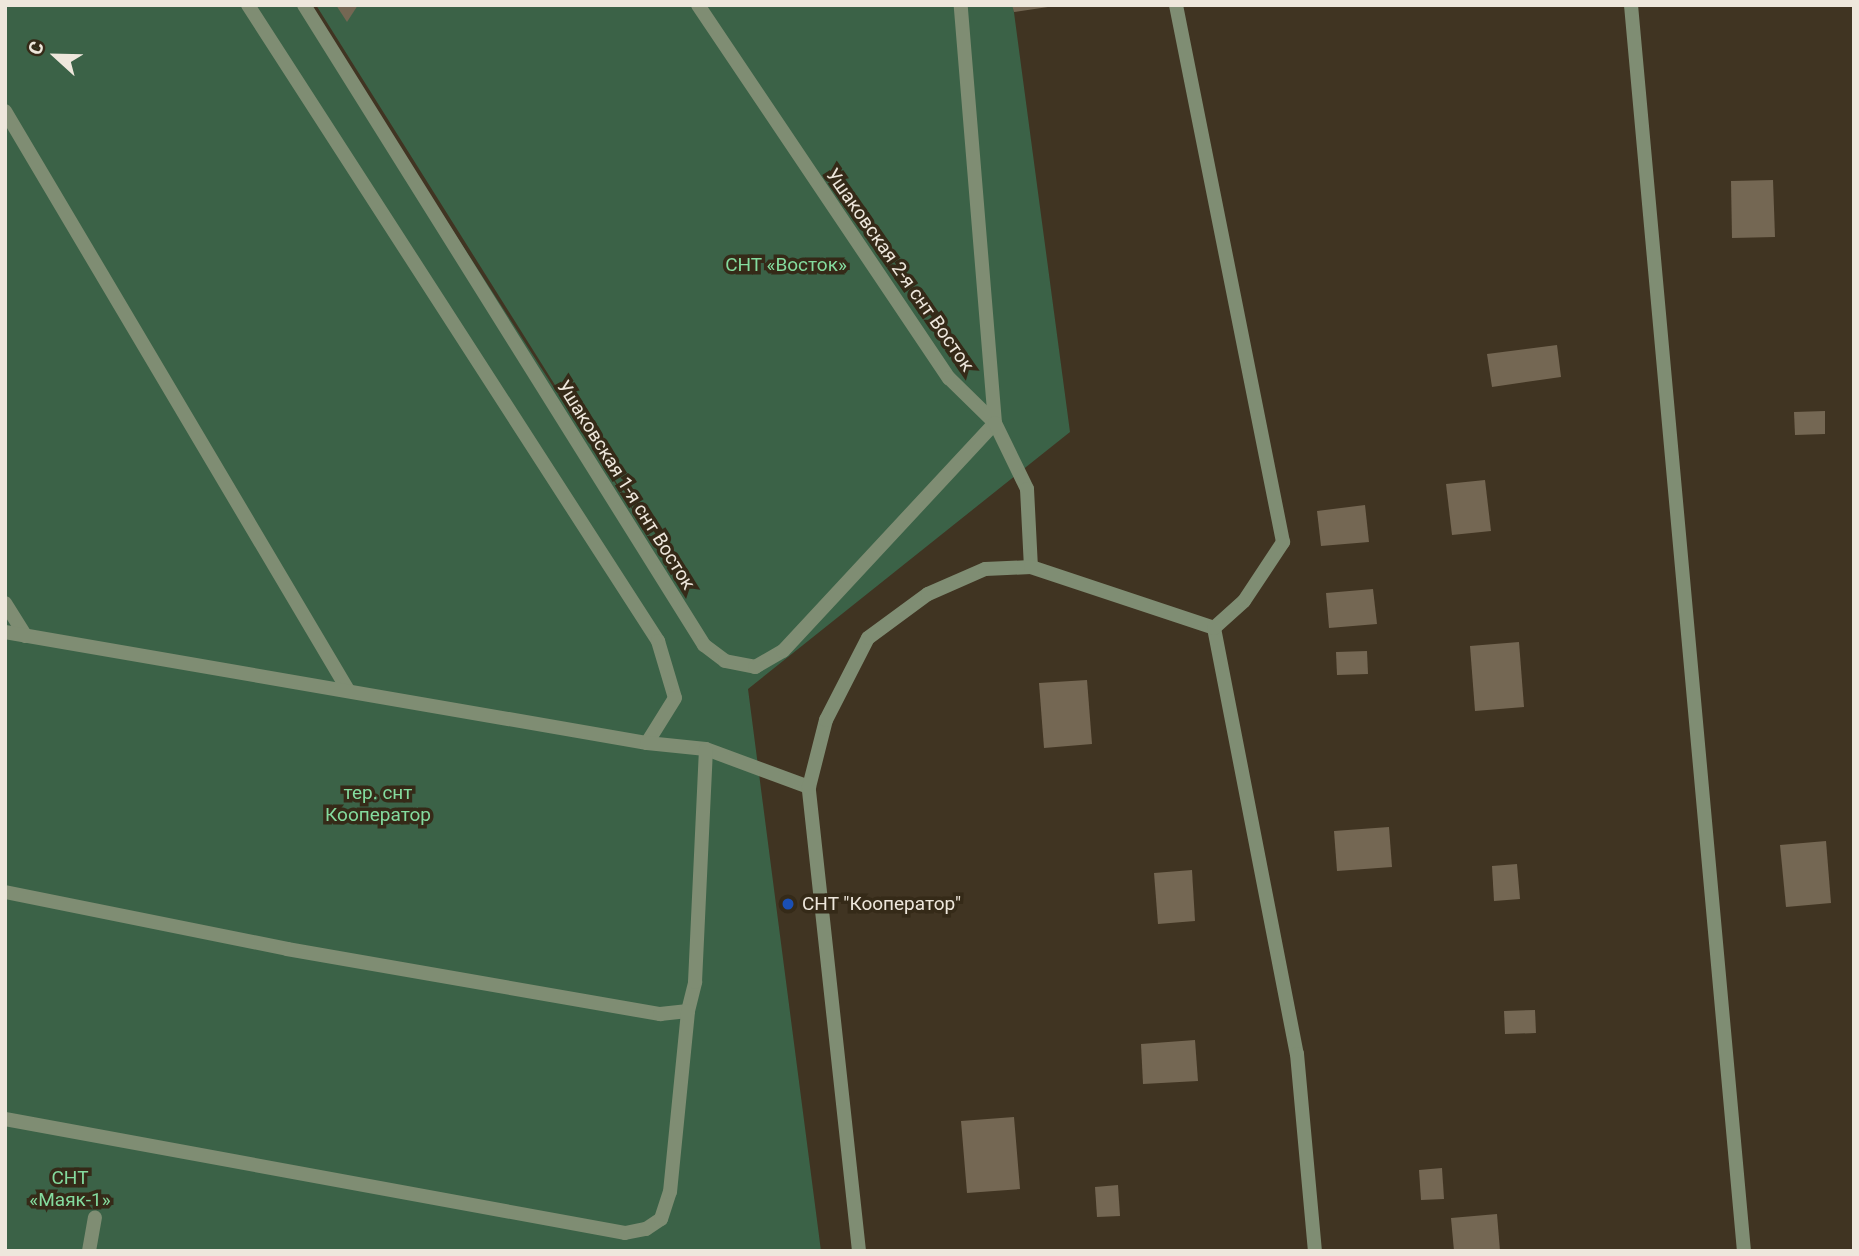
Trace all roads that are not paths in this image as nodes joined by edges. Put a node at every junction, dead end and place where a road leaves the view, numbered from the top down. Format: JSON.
{"nodes":[{"id":1,"x":248,"y":5,"type":"edge"},
{"id":2,"x":304,"y":5,"type":"edge"},
{"id":3,"x":698,"y":5,"type":"edge"},
{"id":4,"x":961,"y":5,"type":"edge"},
{"id":5,"x":1176,"y":5,"type":"edge"},
{"id":6,"x":1631,"y":5,"type":"edge"},
{"id":7,"x":5,"y":111,"type":"edge"},
{"id":8,"x":995,"y":423,"type":"junction"},
{"id":9,"x":1031,"y":567,"type":"junction"},
{"id":10,"x":5,"y":603,"type":"edge"},
{"id":11,"x":1214,"y":628,"type":"junction"},
{"id":12,"x":5,"y":632,"type":"edge"},
{"id":13,"x":26,"y":636,"type":"junction"},
{"id":14,"x":348,"y":690,"type":"junction"},
{"id":15,"x":647,"y":743,"type":"junction"},
{"id":16,"x":706,"y":748,"type":"junction"},
{"id":17,"x":809,"y":787,"type":"junction"},
{"id":18,"x":5,"y":892,"type":"edge"},
{"id":19,"x":688,"y":1011,"type":"junction"},
{"id":20,"x":5,"y":1119,"type":"edge"},
{"id":21,"x":95,"y":1218,"type":"dead end"},
{"id":22,"x":89,"y":1251,"type":"edge"},
{"id":23,"x":859,"y":1251,"type":"edge"},
{"id":24,"x":1315,"y":1251,"type":"edge"},
{"id":25,"x":1744,"y":1251,"type":"edge"}],
"edges":[{"from":1,"to":15,"type":"street"},
{"from":2,"to":8,"type":"street","name":"Ушаковская 1-я снт Восток"},
{"from":3,"to":8,"type":"street","name":"Ушаковская 2-я снт Восток"},
{"from":4,"to":8,"type":"street"},
{"from":5,"to":11,"type":"street"},
{"from":6,"to":25,"type":"street"},
{"from":7,"to":14,"type":"street"},
{"from":8,"to":9,"type":"street","name":"Ушаковская 2-я снт Восток"},
{"from":9,"to":11,"type":"street"},
{"from":9,"to":17,"type":"street"},
{"from":10,"to":13,"type":"street"},
{"from":11,"to":24,"type":"street"},
{"from":12,"to":13,"type":"street"},
{"from":13,"to":14,"type":"street"},
{"from":14,"to":15,"type":"street"},
{"from":15,"to":16,"type":"street"},
{"from":16,"to":17,"type":"street"},
{"from":16,"to":19,"type":"street"},
{"from":17,"to":23,"type":"street"},
{"from":18,"to":19,"type":"street"},
{"from":19,"to":20,"type":"street"},
{"from":21,"to":22,"type":"street"}]}
